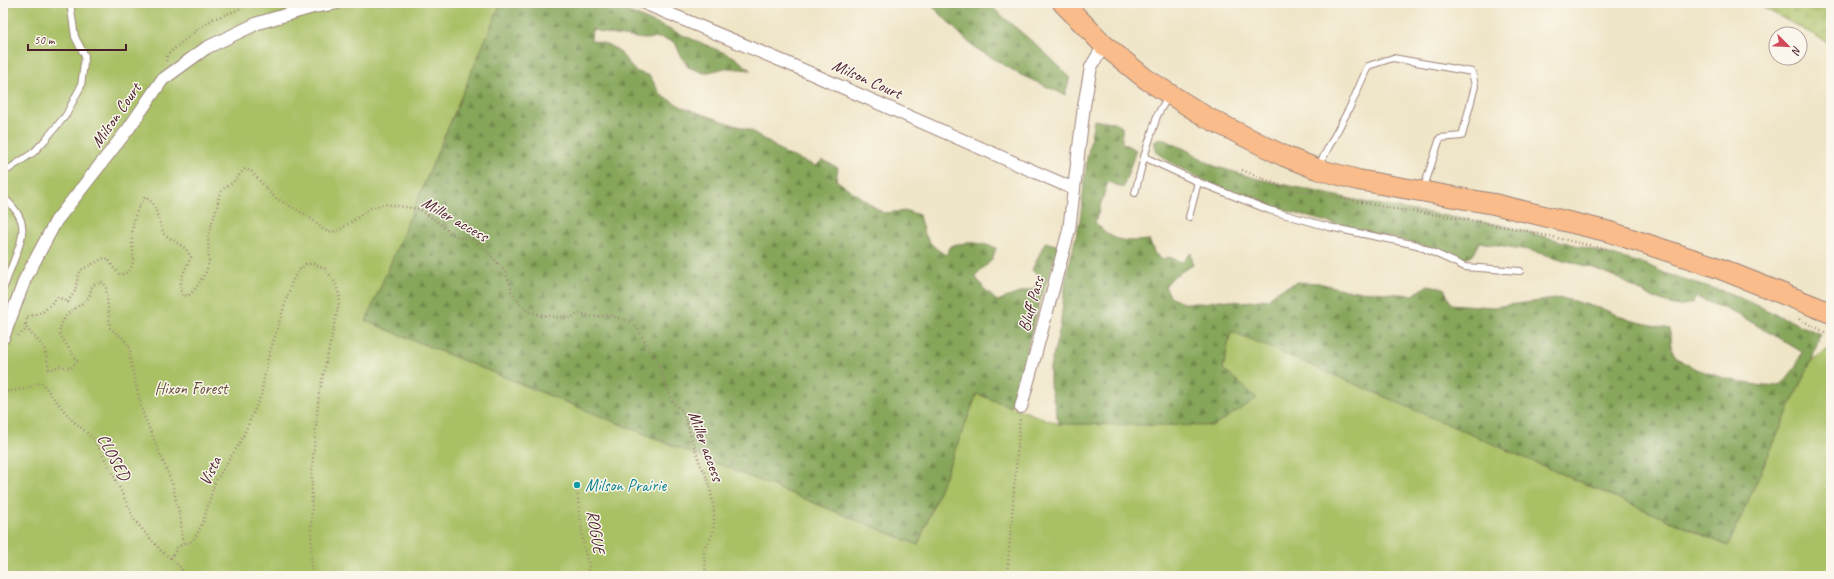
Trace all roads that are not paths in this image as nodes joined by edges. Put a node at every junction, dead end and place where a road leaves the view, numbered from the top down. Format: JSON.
{"nodes":[{"id":1,"x":70,"y":3,"type":"edge"},
{"id":2,"x":338,"y":3,"type":"edge"},
{"id":3,"x":644,"y":3,"type":"edge"},
{"id":4,"x":1063,"y":3,"type":"edge"},
{"id":5,"x":1104,"y":45,"type":"junction"},
{"id":6,"x":1170,"y":94,"type":"junction"},
{"id":7,"x":1144,"y":157,"type":"junction"},
{"id":8,"x":1317,"y":169,"type":"junction"},
{"id":9,"x":3,"y":173,"type":"edge"},
{"id":10,"x":1198,"y":182,"type":"junction"},
{"id":11,"x":1074,"y":189,"type":"junction"},
{"id":12,"x":1422,"y":191,"type":"junction"},
{"id":13,"x":1135,"y":194,"type":"dead end"},
{"id":14,"x":3,"y":197,"type":"edge"},
{"id":15,"x":1189,"y":217,"type":"dead end"},
{"id":16,"x":1520,"y":271,"type":"dead end"},
{"id":17,"x":3,"y":288,"type":"edge"},
{"id":18,"x":1831,"y":313,"type":"edge"},
{"id":19,"x":3,"y":338,"type":"edge"},
{"id":20,"x":1021,"y":407,"type":"road end"}],
"edges":[{"from":1,"to":9,"type":"lane"},
{"from":2,"to":19,"type":"street","name":"Milson Court"},
{"from":3,"to":11,"type":"street","name":"Milson Court"},
{"from":4,"to":5,"type":"main road"},
{"from":5,"to":6,"type":"main road"},
{"from":5,"to":11,"type":"street","name":"Bluff Pass"},
{"from":6,"to":7,"type":"lane"},
{"from":6,"to":8,"type":"main road"},
{"from":7,"to":10,"type":"lane"},
{"from":7,"to":13,"type":"lane"},
{"from":8,"to":12,"type":"main road"},
{"from":8,"to":12,"type":"lane"},
{"from":10,"to":15,"type":"lane"},
{"from":10,"to":16,"type":"lane"},
{"from":11,"to":20,"type":"street","name":"Bluff Pass"},
{"from":12,"to":18,"type":"main road"},
{"from":14,"to":17,"type":"lane"}]}
